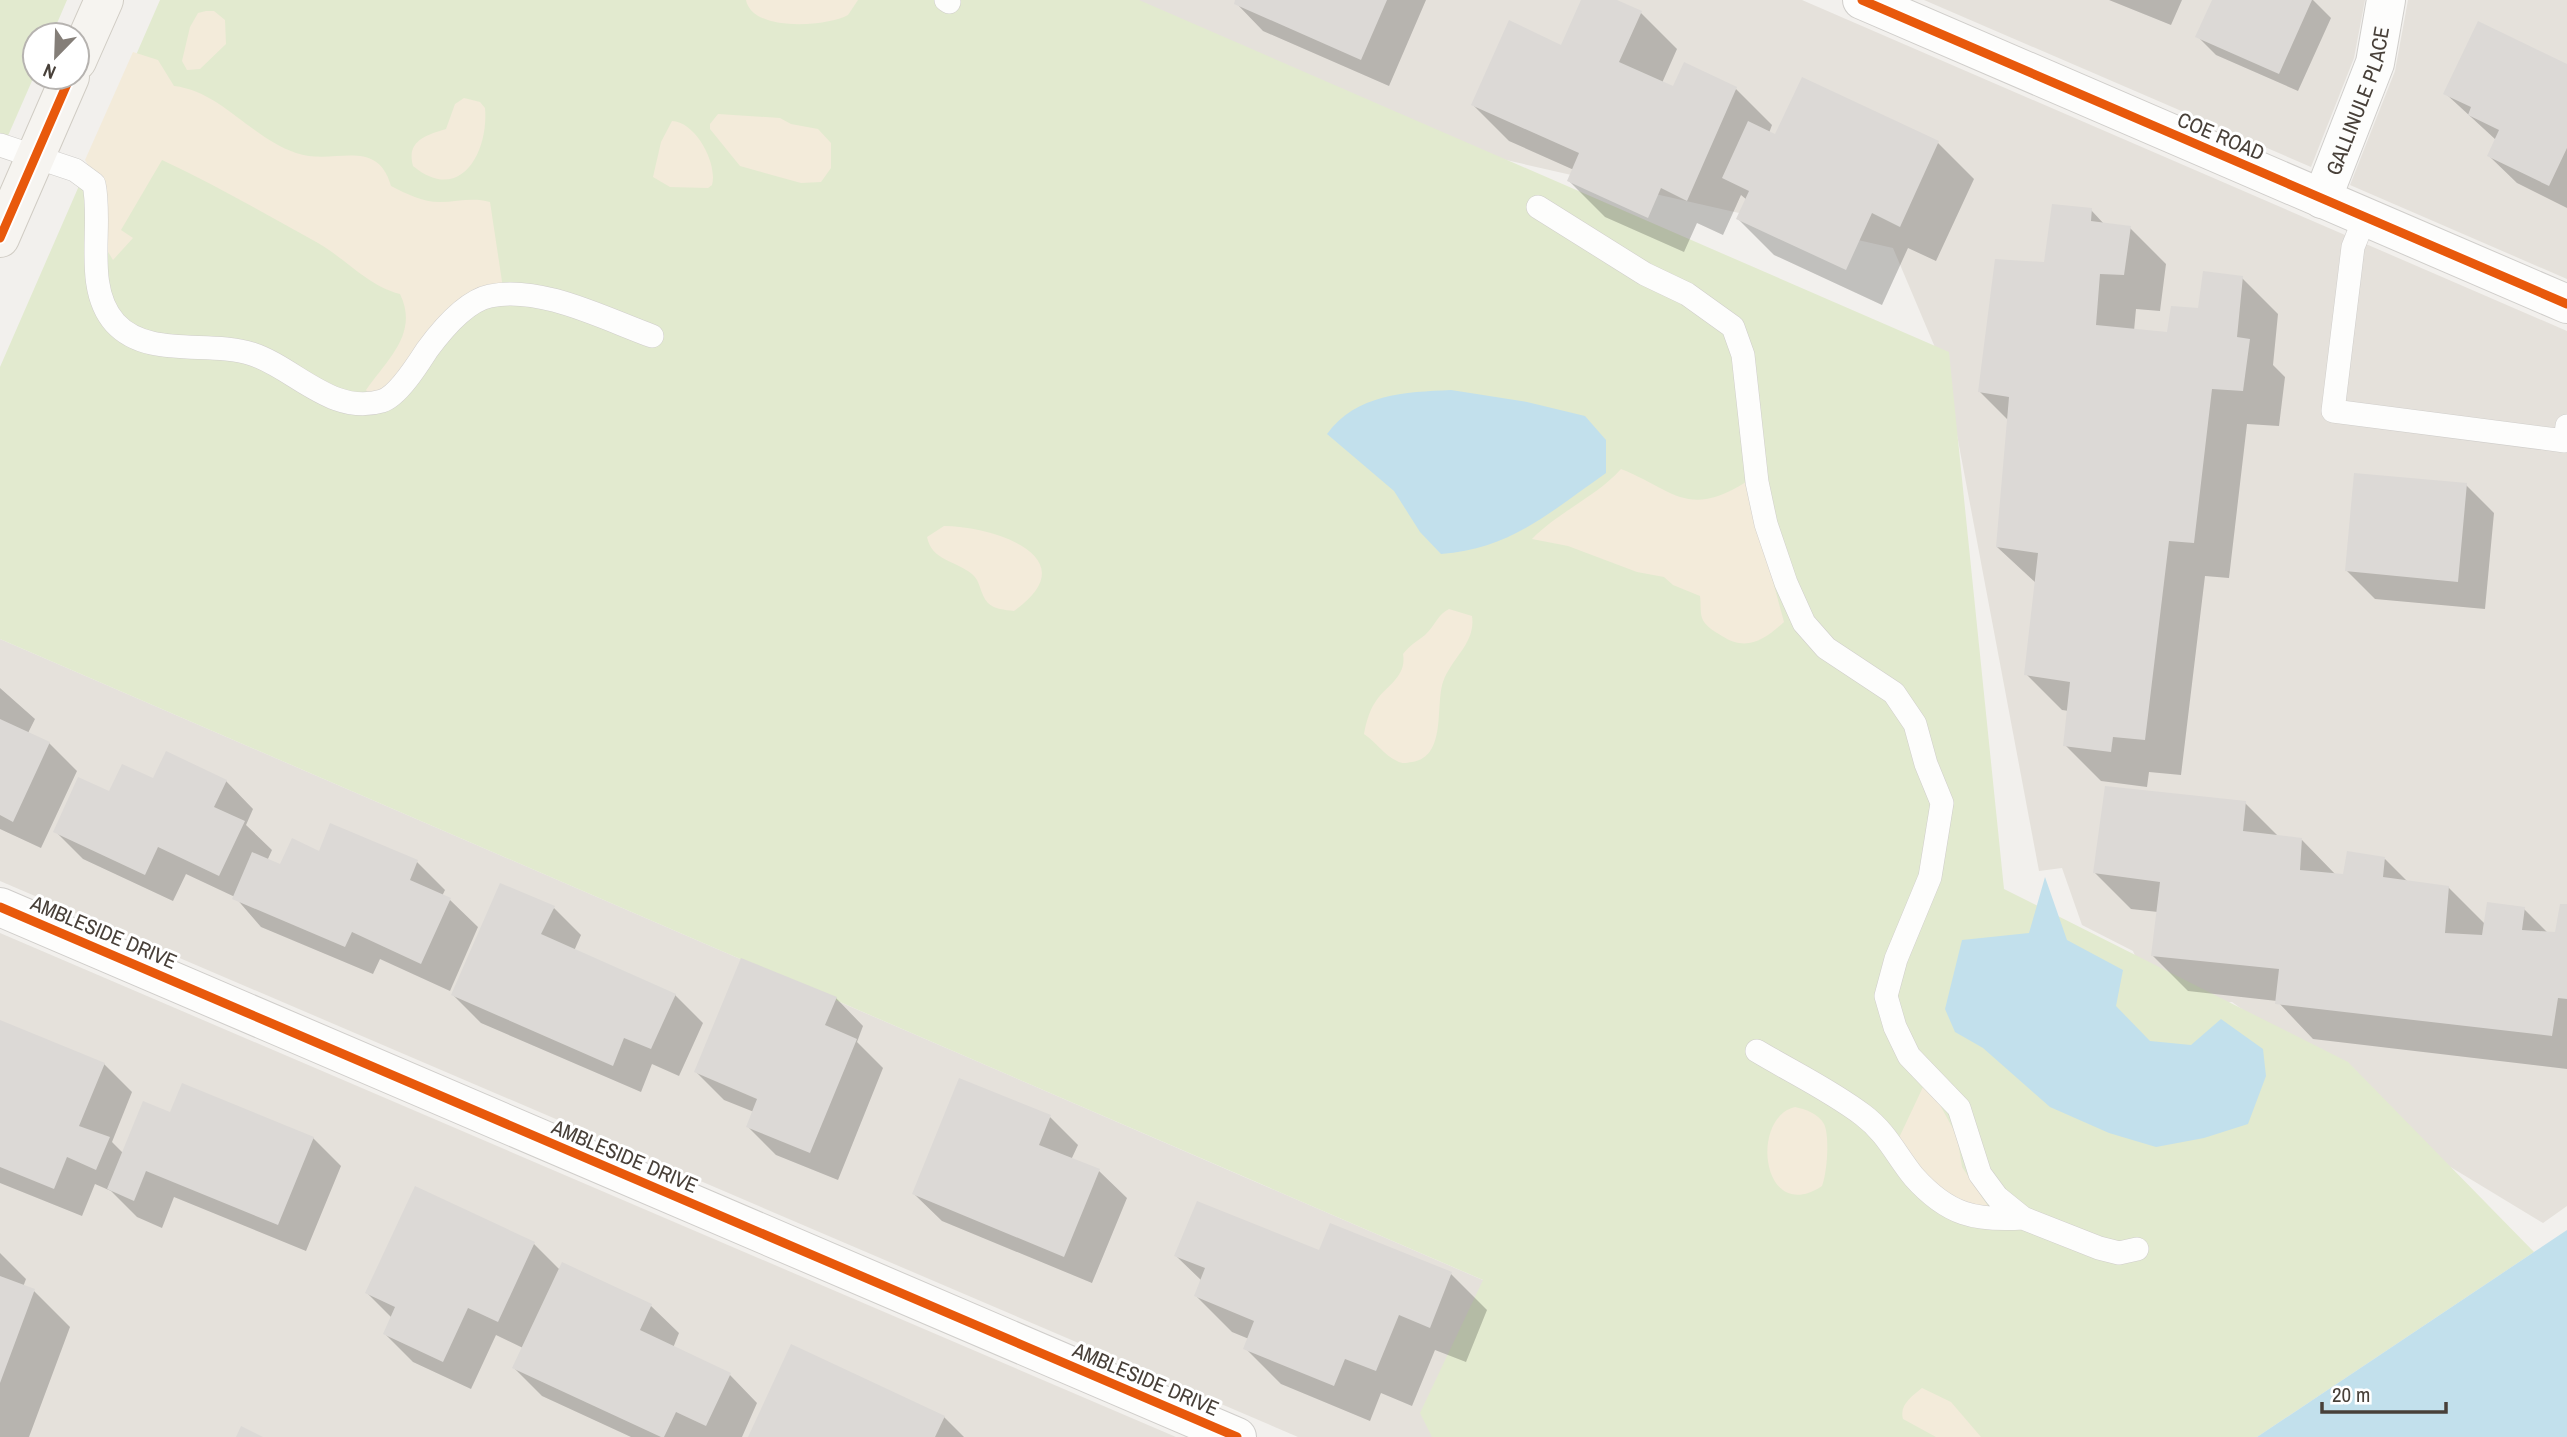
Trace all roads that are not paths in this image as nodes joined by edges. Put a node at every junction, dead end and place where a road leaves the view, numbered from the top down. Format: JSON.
{"nodes":[{"id":1,"x":104,"y":0,"type":"edge"},
{"id":2,"x":1862,"y":0,"type":"edge"},
{"id":3,"x":2386,"y":0,"type":"edge"},
{"id":4,"x":91,"y":29,"type":"edge"},
{"id":5,"x":60,"y":91,"type":"edge"},
{"id":6,"x":18,"y":151,"type":"edge"},
{"id":7,"x":2322,"y":199,"type":"junction"},
{"id":8,"x":1538,"y":207,"type":"dead end"},
{"id":9,"x":2365,"y":217,"type":"junction"},
{"id":10,"x":0,"y":238,"type":"edge"},
{"id":11,"x":2567,"y":304,"type":"edge"},
{"id":12,"x":652,"y":336,"type":"dead end"},
{"id":13,"x":2567,"y":426,"type":"edge"},
{"id":14,"x":0,"y":907,"type":"edge"},
{"id":15,"x":1757,"y":1051,"type":"dead end"},
{"id":16,"x":2024,"y":1218,"type":"junction"},
{"id":17,"x":2137,"y":1249,"type":"dead end"},
{"id":18,"x":1237,"y":1437,"type":"edge"}],
"edges":[{"from":1,"to":4,"type":"street"},
{"from":2,"to":7,"type":"street","name":"COE ROAD"},
{"from":3,"to":7,"type":"street","name":"GALLINULE PLACE"},
{"from":5,"to":6,"type":"street"},
{"from":6,"to":10,"type":"street"},
{"from":6,"to":12,"type":"lane"},
{"from":7,"to":9,"type":"street","name":"COE ROAD"},
{"from":8,"to":16,"type":"lane"},
{"from":9,"to":11,"type":"street","name":"COE ROAD"},
{"from":9,"to":13,"type":"lane"},
{"from":14,"to":18,"type":"street","name":"AMBLESIDE DRIVE"},
{"from":15,"to":16,"type":"lane"},
{"from":16,"to":17,"type":"lane"}]}
